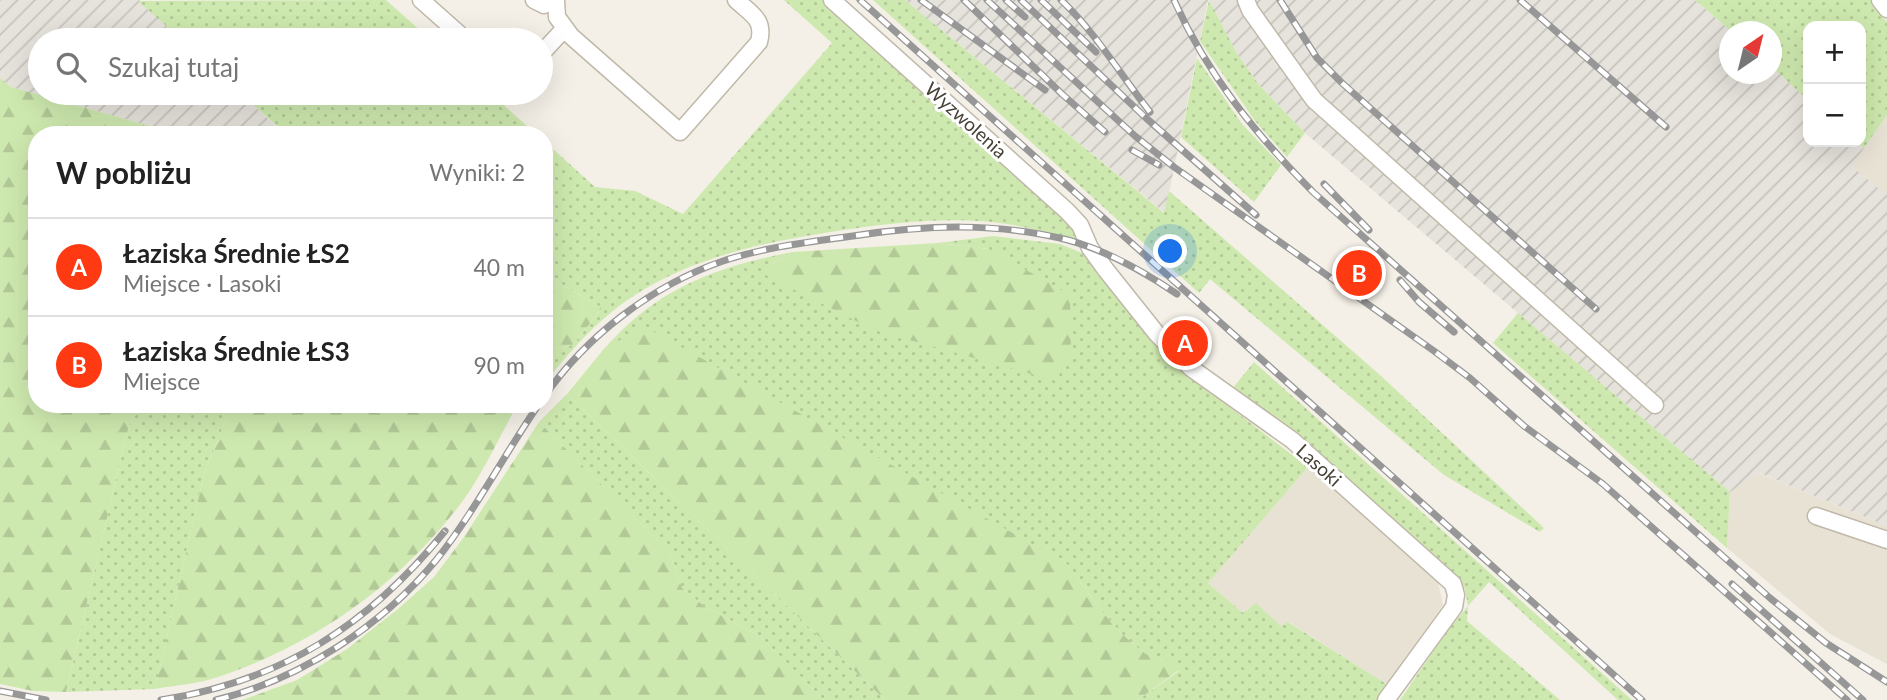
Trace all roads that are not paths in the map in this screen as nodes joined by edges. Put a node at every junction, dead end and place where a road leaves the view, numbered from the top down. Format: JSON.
{"nodes":[{"id":1,"x":421,"y":0,"type":"edge"},
{"id":2,"x":534,"y":0,"type":"edge"},
{"id":3,"x":555,"y":0,"type":"edge"},
{"id":4,"x":736,"y":0,"type":"edge"},
{"id":5,"x":832,"y":0,"type":"edge"},
{"id":6,"x":1246,"y":0,"type":"edge"},
{"id":7,"x":1880,"y":0,"type":"edge"},
{"id":8,"x":1887,"y":9,"type":"edge"},
{"id":9,"x":452,"y":28,"type":"edge"},
{"id":10,"x":565,"y":28,"type":"junction"},
{"id":11,"x":553,"y":41,"type":"edge"},
{"id":12,"x":1090,"y":248,"type":"joint"},
{"id":13,"x":1656,"y":405,"type":"dead end"},
{"id":14,"x":1816,"y":516,"type":"dead end"},
{"id":15,"x":1887,"y":540,"type":"edge"},
{"id":16,"x":1386,"y":700,"type":"edge"}],
"edges":[{"from":1,"to":9,"type":"street"},
{"from":2,"to":3,"type":"street"},
{"from":3,"to":10,"type":"street"},
{"from":4,"to":10,"type":"street"},
{"from":5,"to":12,"type":"street","name":"Wyzwolenia"},
{"from":6,"to":13,"type":"street"},
{"from":7,"to":8,"type":"street"},
{"from":10,"to":11,"type":"street"},
{"from":12,"to":16,"type":"street","name":"Lasoki"},
{"from":14,"to":15,"type":"street"}]}
